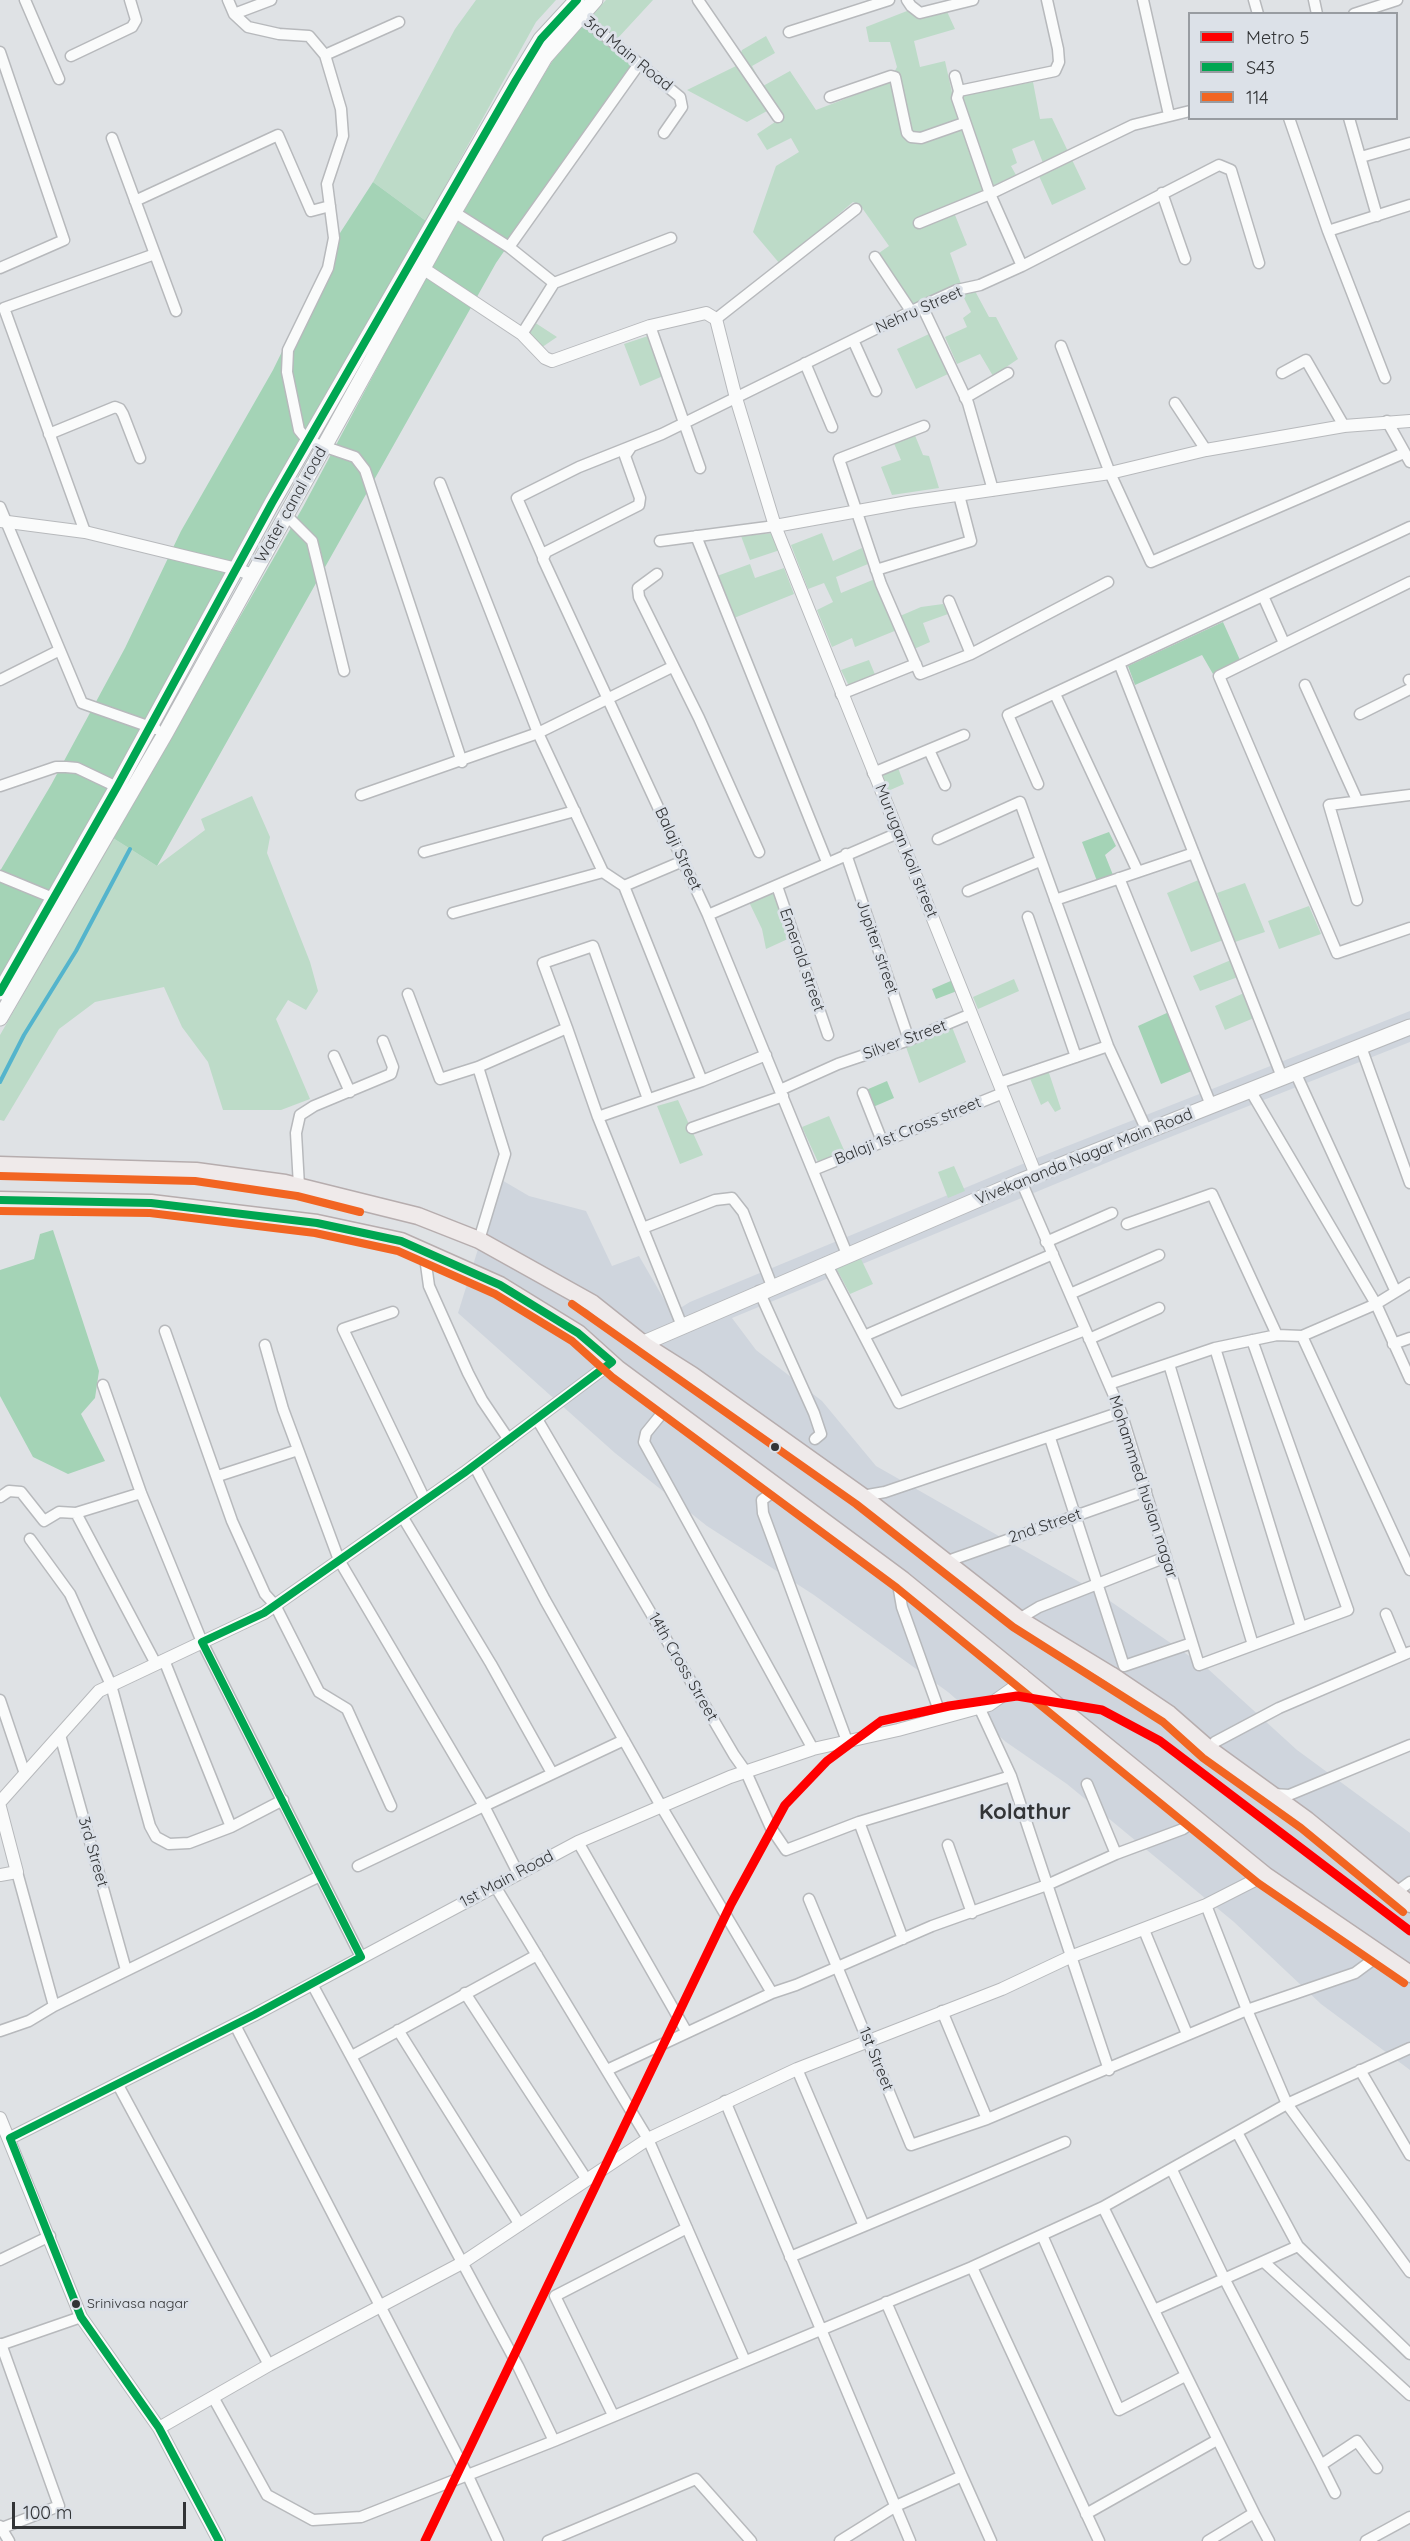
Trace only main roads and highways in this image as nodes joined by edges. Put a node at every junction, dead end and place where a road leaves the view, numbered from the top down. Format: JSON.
{"nodes":[{"id":1,"x":595,"y":0,"type":"edge"},
{"id":2,"x":576,"y":7,"type":"edge"},
{"id":3,"x":61,"y":901,"type":"junction"},
{"id":4,"x":0,"y":992,"type":"edge"},
{"id":5,"x":0,"y":1018,"type":"edge"},
{"id":6,"x":1410,"y":1027,"type":"edge"},
{"id":7,"x":0,"y":1165,"type":"edge"},
{"id":8,"x":0,"y":1200,"type":"edge"},
{"id":9,"x":766,"y":1289,"type":"junction"},
{"id":10,"x":681,"y":1324,"type":"junction"},
{"id":11,"x":641,"y":1340,"type":"junction"},
{"id":12,"x":1410,"y":1904,"type":"edge"},
{"id":13,"x":1410,"y":1974,"type":"edge"}],
"edges":[{"from":1,"to":2,"type":"main road","name":"Water canal road"},
{"from":2,"to":3,"type":"main road","name":"Water canal road"},
{"from":2,"to":3,"type":"main road","name":"Water canal road"},
{"from":3,"to":4,"type":"main road","name":"Water canal road"},
{"from":3,"to":5,"type":"main road","name":"Water canal road"},
{"from":6,"to":9,"type":"main road","name":"Vivekananda Nagar Main Road"},
{"from":7,"to":11,"type":"main road"},
{"from":8,"to":13,"type":"main road"},
{"from":9,"to":10,"type":"main road"},
{"from":9,"to":10,"type":"main road"},
{"from":10,"to":11,"type":"main road"},
{"from":11,"to":12,"type":"main road"}]}
